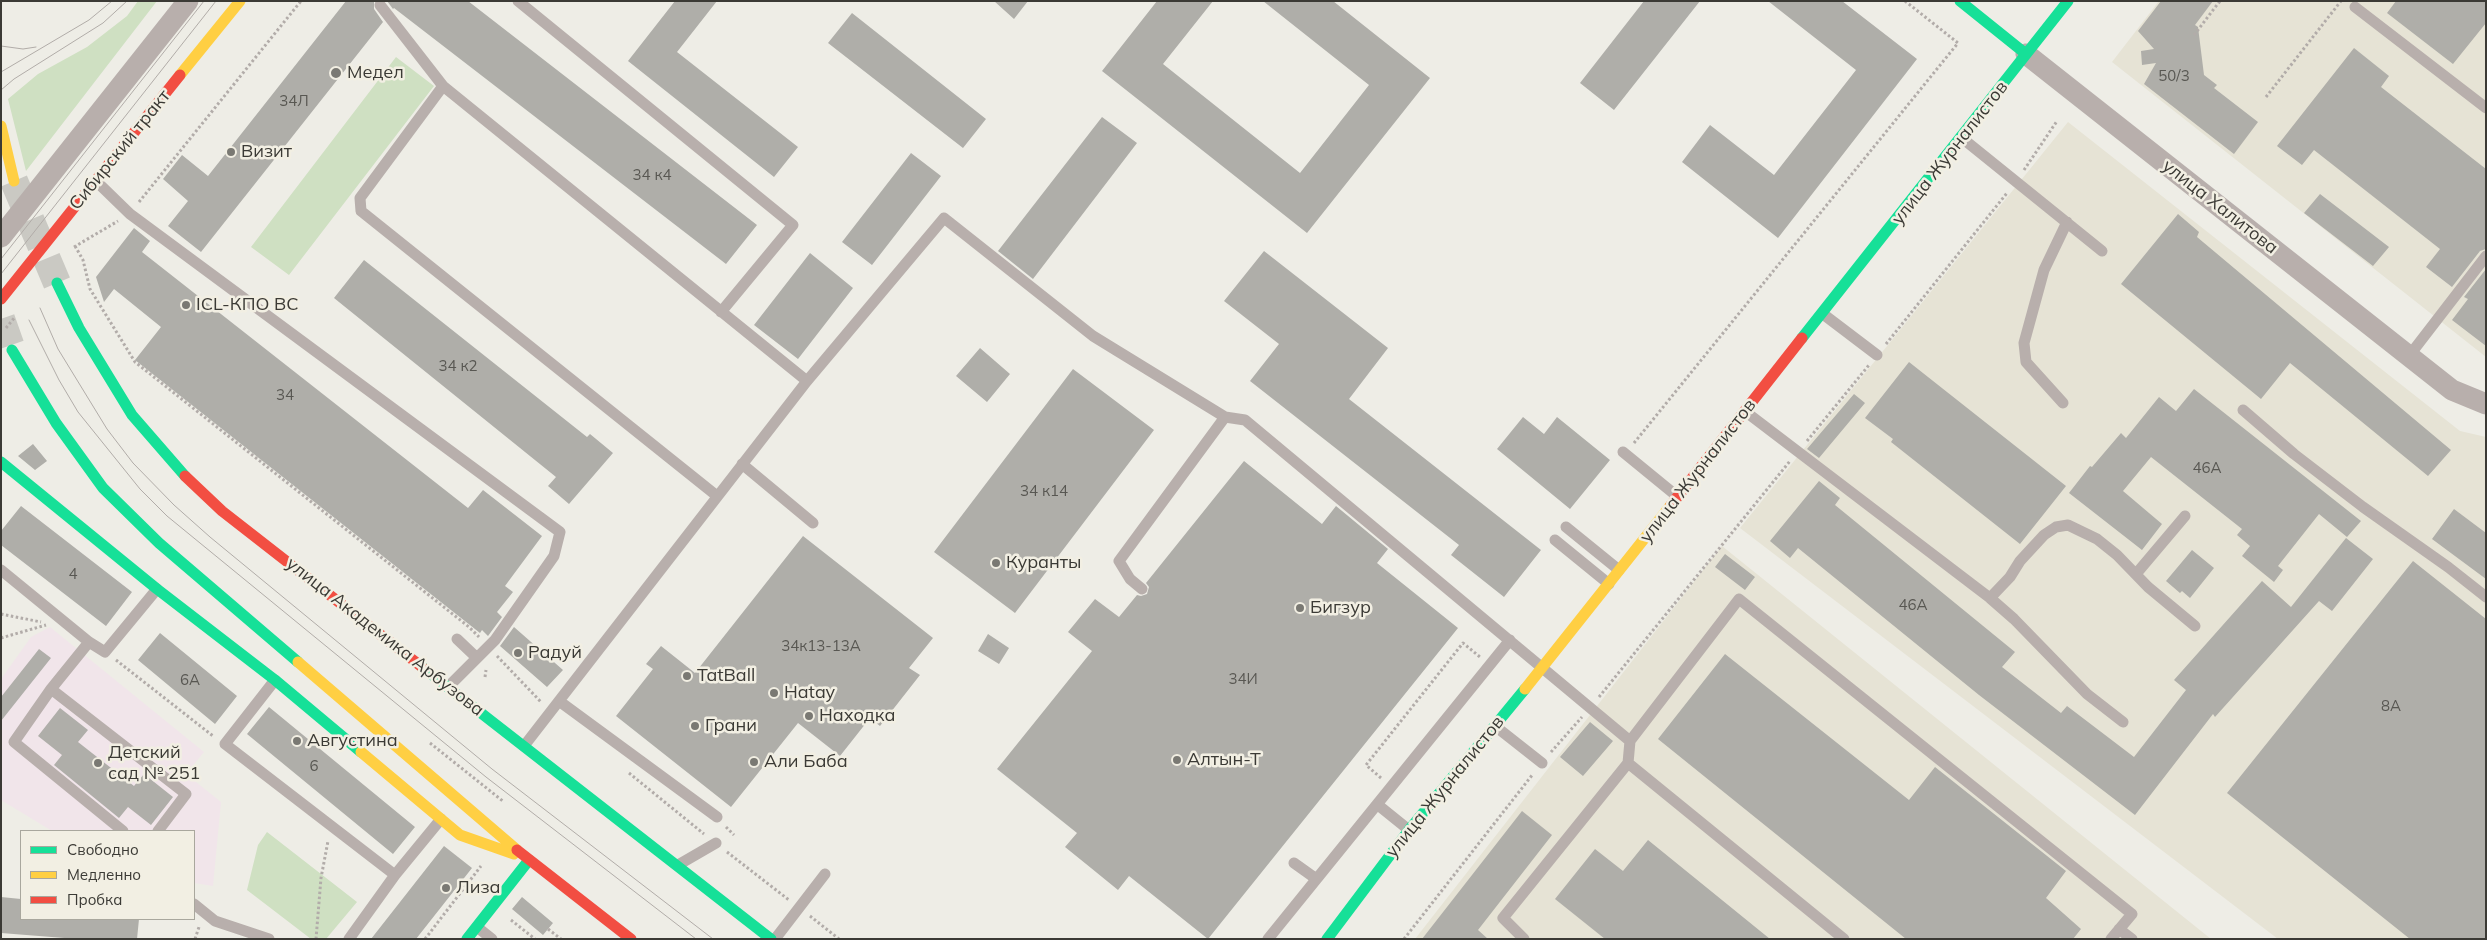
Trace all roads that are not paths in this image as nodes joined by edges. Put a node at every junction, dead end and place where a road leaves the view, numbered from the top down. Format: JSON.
{"nodes":[{"id":1,"x":188,"y":1,"type":"edge"},
{"id":2,"x":240,"y":1,"type":"edge"},
{"id":3,"x":518,"y":1,"type":"edge"},
{"id":4,"x":1960,"y":1,"type":"edge"},
{"id":5,"x":2068,"y":1,"type":"edge"},
{"id":6,"x":2355,"y":7,"type":"dead end"},
{"id":7,"x":377,"y":8,"type":"dead end"},
{"id":8,"x":2026,"y":54,"type":"junction"},
{"id":9,"x":443,"y":86,"type":"junction"},
{"id":10,"x":2486,"y":108,"type":"edge"},
{"id":11,"x":1,"y":126,"type":"edge"},
{"id":12,"x":1962,"y":138,"type":"junction"},
{"id":13,"x":96,"y":180,"type":"junction"},
{"id":14,"x":14,"y":181,"type":"tunnel mouth"},
{"id":15,"x":2067,"y":222,"type":"junction"},
{"id":16,"x":1,"y":237,"type":"edge"},
{"id":17,"x":2102,"y":251,"type":"dead end"},
{"id":18,"x":2486,"y":256,"type":"edge"},
{"id":19,"x":57,"y":283,"type":"tunnel mouth"},
{"id":20,"x":1,"y":299,"type":"edge"},
{"id":21,"x":721,"y":312,"type":"junction"},
{"id":22,"x":1823,"y":314,"type":"junction"},
{"id":23,"x":12,"y":350,"type":"tunnel mouth"},
{"id":24,"x":1877,"y":355,"type":"road end"},
{"id":25,"x":2410,"y":356,"type":"junction"},
{"id":26,"x":807,"y":381,"type":"junction"},
{"id":27,"x":2063,"y":403,"type":"dead end"},
{"id":28,"x":2486,"y":404,"type":"edge"},
{"id":29,"x":2243,"y":410,"type":"dead end"},
{"id":30,"x":1746,"y":412,"type":"junction"},
{"id":31,"x":1225,"y":417,"type":"junction"},
{"id":32,"x":1624,"y":453,"type":"road end"},
{"id":33,"x":742,"y":464,"type":"junction"},
{"id":34,"x":5,"y":466,"type":"edge"},
{"id":35,"x":1,"y":478,"type":"edge"},
{"id":36,"x":717,"y":496,"type":"junction"},
{"id":37,"x":1678,"y":497,"type":"junction"},
{"id":38,"x":2185,"y":516,"type":"dead end"},
{"id":39,"x":813,"y":523,"type":"dead end"},
{"id":40,"x":1566,"y":527,"type":"dead end"},
{"id":41,"x":1555,"y":540,"type":"dead end"},
{"id":42,"x":1,"y":570,"type":"edge"},
{"id":43,"x":1619,"y":571,"type":"junction"},
{"id":44,"x":2136,"y":574,"type":"junction"},
{"id":45,"x":1609,"y":584,"type":"junction"},
{"id":46,"x":157,"y":589,"type":"junction"},
{"id":47,"x":1142,"y":589,"type":"dead end"},
{"id":48,"x":2486,"y":597,"type":"edge"},
{"id":49,"x":1990,"y":598,"type":"junction"},
{"id":50,"x":2195,"y":626,"type":"dead end"},
{"id":51,"x":458,"y":639,"type":"dead end"},
{"id":52,"x":1510,"y":640,"type":"junction"},
{"id":53,"x":89,"y":642,"type":"junction"},
{"id":54,"x":477,"y":658,"type":"junction"},
{"id":55,"x":1542,"y":669,"type":"junction"},
{"id":56,"x":275,"y":680,"type":"junction"},
{"id":57,"x":449,"y":686,"type":"junction"},
{"id":58,"x":51,"y":689,"type":"junction"},
{"id":59,"x":559,"y":701,"type":"junction"},
{"id":60,"x":2123,"y":722,"type":"dead end"},
{"id":61,"x":1495,"y":726,"type":"junction"},
{"id":62,"x":1630,"y":741,"type":"junction"},
{"id":63,"x":524,"y":746,"type":"junction"},
{"id":64,"x":1542,"y":763,"type":"road end"},
{"id":65,"x":1628,"y":764,"type":"junction"},
{"id":66,"x":1378,"y":805,"type":"junction"},
{"id":67,"x":717,"y":817,"type":"dead end"},
{"id":68,"x":441,"y":819,"type":"junction"},
{"id":69,"x":122,"y":830,"type":"edge"},
{"id":70,"x":159,"y":830,"type":"edge"},
{"id":71,"x":1409,"y":830,"type":"junction"},
{"id":72,"x":716,"y":843,"type":"road end"},
{"id":73,"x":529,"y":860,"type":"junction"},
{"id":74,"x":1294,"y":862,"type":"dead end"},
{"id":75,"x":678,"y":866,"type":"junction"},
{"id":76,"x":826,"y":874,"type":"dead end"},
{"id":77,"x":396,"y":875,"type":"junction"},
{"id":78,"x":1315,"y":878,"type":"junction"},
{"id":79,"x":195,"y":905,"type":"edge"},
{"id":80,"x":477,"y":927,"type":"junction"},
{"id":81,"x":2119,"y":929,"type":"junction"},
{"id":82,"x":269,"y":939,"type":"edge"},
{"id":83,"x":349,"y":939,"type":"edge"},
{"id":84,"x":468,"y":939,"type":"edge"},
{"id":85,"x":492,"y":939,"type":"edge"},
{"id":86,"x":631,"y":939,"type":"edge"},
{"id":87,"x":773,"y":939,"type":"edge"},
{"id":88,"x":1268,"y":939,"type":"edge"},
{"id":89,"x":1327,"y":939,"type":"edge"},
{"id":90,"x":1524,"y":939,"type":"edge"},
{"id":91,"x":1844,"y":939,"type":"edge"},
{"id":92,"x":2111,"y":939,"type":"edge"},
{"id":93,"x":2132,"y":939,"type":"edge"}],
"edges":[{"from":1,"to":16,"type":"street"},
{"from":2,"to":13,"type":"main road","name":"Сибирский тракт"},
{"from":3,"to":21,"type":"lane"},
{"from":4,"to":8,"type":"main road","name":"улица Халитова"},
{"from":5,"to":8,"type":"main road","name":"улица Журналистов"},
{"from":6,"to":10,"type":"lane"},
{"from":7,"to":9,"type":"lane"},
{"from":8,"to":12,"type":"main road","name":"улица Журналистов"},
{"from":8,"to":25,"type":"street","name":"улица Халитова"},
{"from":9,"to":21,"type":"lane"},
{"from":9,"to":36,"type":"lane"},
{"from":11,"to":14,"type":"main road"},
{"from":12,"to":15,"type":"lane"},
{"from":12,"to":22,"type":"main road","name":"улица Журналистов"},
{"from":13,"to":20,"type":"main road","name":"Сибирский тракт"},
{"from":13,"to":54,"type":"lane"},
{"from":15,"to":17,"type":"lane"},
{"from":15,"to":27,"type":"lane"},
{"from":18,"to":25,"type":"lane"},
{"from":19,"to":57,"type":"main road","name":"улица Академика Арбузова"},
{"from":21,"to":26,"type":"lane"},
{"from":22,"to":24,"type":"lane"},
{"from":22,"to":30,"type":"main road","name":"улица Журналистов"},
{"from":23,"to":73,"type":"main road"},
{"from":25,"to":28,"type":"street","name":"улица Халитова"},
{"from":26,"to":31,"type":"lane"},
{"from":26,"to":33,"type":"lane"},
{"from":29,"to":48,"type":"lane"},
{"from":30,"to":37,"type":"main road","name":"улица Журналистов"},
{"from":30,"to":49,"type":"lane"},
{"from":31,"to":47,"type":"lane"},
{"from":31,"to":52,"type":"lane"},
{"from":32,"to":37,"type":"lane"},
{"from":33,"to":36,"type":"lane"},
{"from":33,"to":39,"type":"lane"},
{"from":34,"to":35,"type":"lane"},
{"from":34,"to":46,"type":"main road"},
{"from":36,"to":59,"type":"lane"},
{"from":37,"to":43,"type":"main road","name":"улица Журналистов"},
{"from":38,"to":44,"type":"lane"},
{"from":40,"to":43,"type":"lane"},
{"from":41,"to":45,"type":"lane"},
{"from":42,"to":53,"type":"lane"},
{"from":43,"to":45,"type":"main road","name":"улица Журналистов"},
{"from":44,"to":49,"type":"lane"},
{"from":44,"to":50,"type":"lane"},
{"from":45,"to":55,"type":"main road","name":"улица Журналистов"},
{"from":46,"to":53,"type":"lane"},
{"from":46,"to":56,"type":"main road"},
{"from":49,"to":60,"type":"lane"},
{"from":51,"to":54,"type":"lane"},
{"from":52,"to":55,"type":"lane"},
{"from":52,"to":66,"type":"lane"},
{"from":53,"to":58,"type":"lane"},
{"from":54,"to":57,"type":"lane"},
{"from":55,"to":61,"type":"main road","name":"улица Журналистов"},
{"from":55,"to":62,"type":"lane"},
{"from":56,"to":68,"type":"main road"},
{"from":56,"to":77,"type":"lane"},
{"from":57,"to":63,"type":"main road","name":"улица Академика Арбузова"},
{"from":58,"to":69,"type":"lane"},
{"from":58,"to":70,"type":"lane"},
{"from":59,"to":63,"type":"lane"},
{"from":59,"to":67,"type":"lane"},
{"from":61,"to":64,"type":"lane"},
{"from":61,"to":71,"type":"main road","name":"улица Журналистов"},
{"from":62,"to":65,"type":"lane"},
{"from":62,"to":81,"type":"lane"},
{"from":63,"to":75,"type":"main road","name":"улица Академика Арбузова"},
{"from":65,"to":90,"type":"lane"},
{"from":65,"to":91,"type":"lane"},
{"from":66,"to":71,"type":"lane"},
{"from":66,"to":78,"type":"lane"},
{"from":68,"to":73,"type":"main road"},
{"from":68,"to":77,"type":"lane"},
{"from":71,"to":89,"type":"main road","name":"улица Журналистов"},
{"from":72,"to":75,"type":"lane"},
{"from":73,"to":80,"type":"main road"},
{"from":73,"to":86,"type":"main road"},
{"from":74,"to":78,"type":"lane"},
{"from":75,"to":87,"type":"main road","name":"улица Академика Арбузова"},
{"from":76,"to":87,"type":"lane"},
{"from":77,"to":83,"type":"lane"},
{"from":78,"to":88,"type":"lane"},
{"from":79,"to":82,"type":"lane"},
{"from":80,"to":84,"type":"main road"},
{"from":80,"to":85,"type":"lane"},
{"from":81,"to":92,"type":"lane"},
{"from":81,"to":93,"type":"lane"}]}
